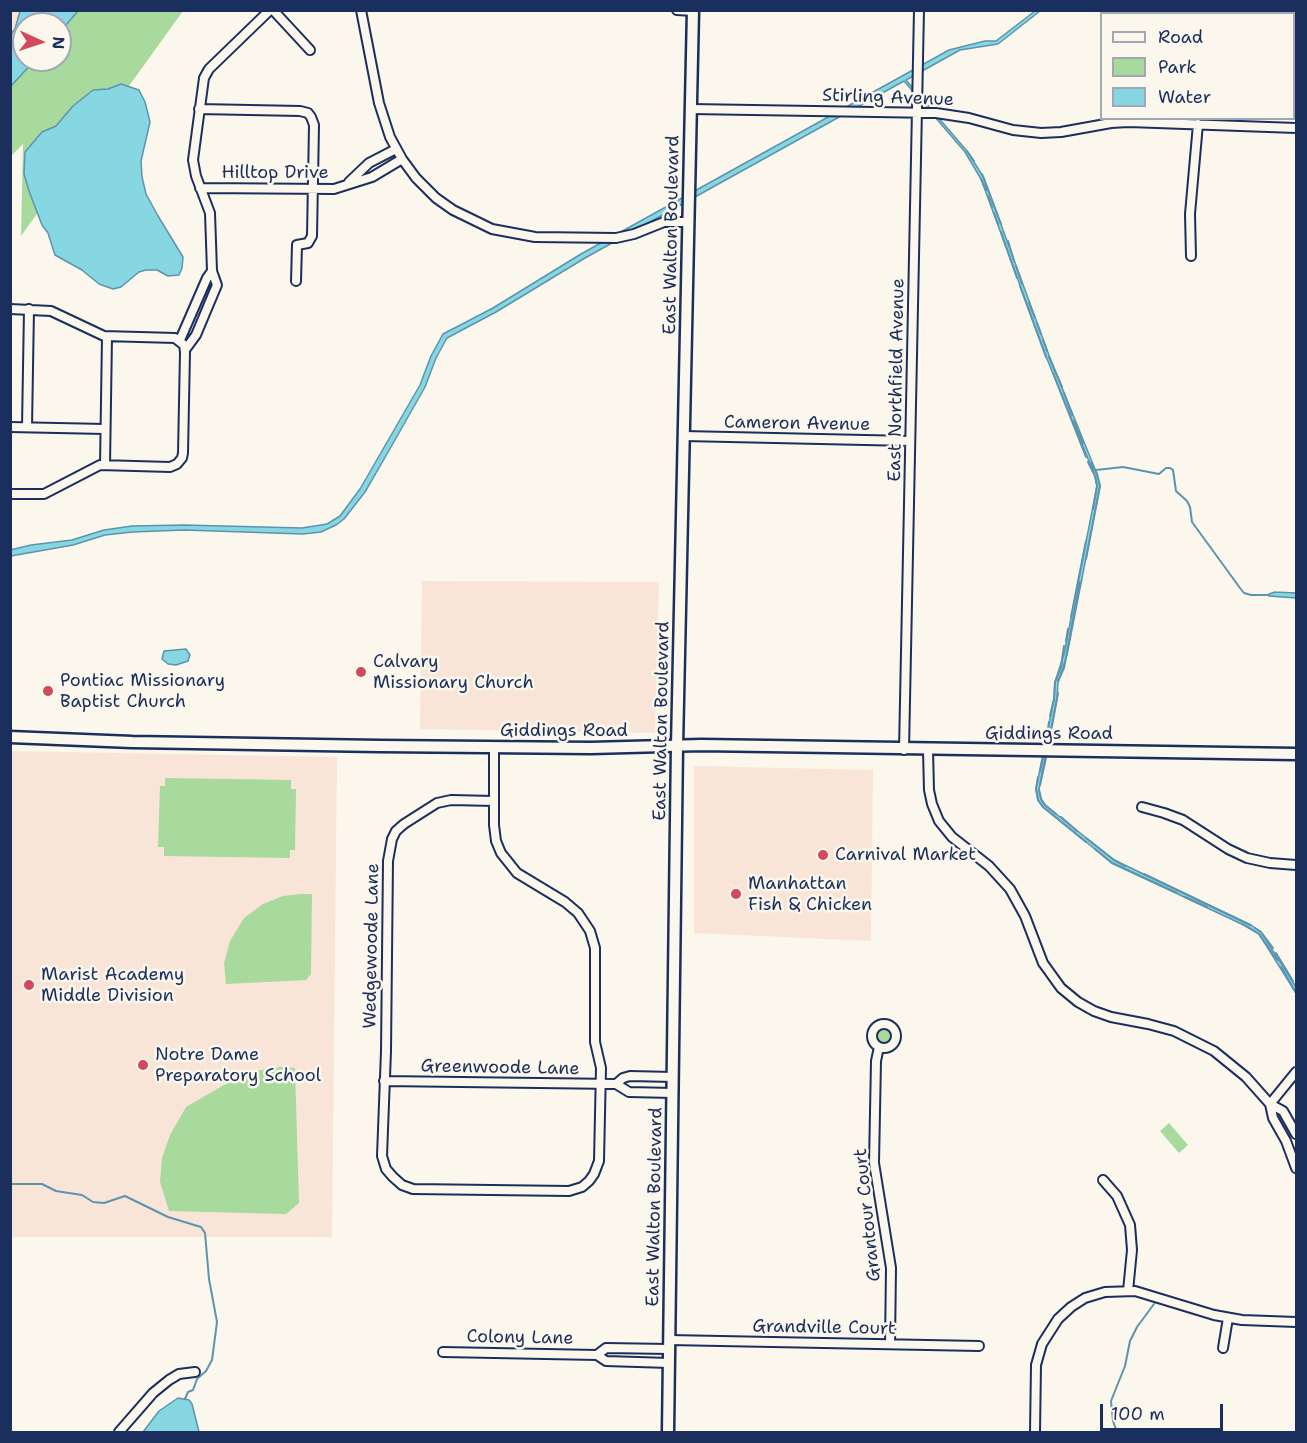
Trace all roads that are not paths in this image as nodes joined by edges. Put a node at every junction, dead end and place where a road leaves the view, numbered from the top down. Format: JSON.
{"nodes":[{"id":1,"x":272,"y":10,"type":"edge"},
{"id":2,"x":361,"y":10,"type":"edge"},
{"id":3,"x":677,"y":10,"type":"edge"},
{"id":4,"x":919,"y":10,"type":"edge"},
{"id":5,"x":693,"y":11,"type":"edge"},
{"id":6,"x":310,"y":50,"type":"dead end"},
{"id":7,"x":200,"y":109,"type":"junction"},
{"id":8,"x":691,"y":109,"type":"junction"},
{"id":9,"x":917,"y":112,"type":"junction"},
{"id":10,"x":1198,"y":124,"type":"junction"},
{"id":11,"x":1296,"y":128,"type":"edge"},
{"id":12,"x":396,"y":149,"type":"junction"},
{"id":13,"x":402,"y":159,"type":"junction"},
{"id":14,"x":348,"y":184,"type":"junction"},
{"id":15,"x":200,"y":188,"type":"junction"},
{"id":16,"x":313,"y":190,"type":"junction"},
{"id":17,"x":688,"y":222,"type":"junction"},
{"id":18,"x":1191,"y":256,"type":"dead end"},
{"id":19,"x":212,"y":271,"type":"junction"},
{"id":20,"x":296,"y":281,"type":"dead end"},
{"id":21,"x":10,"y":309,"type":"edge"},
{"id":22,"x":29,"y":309,"type":"junction"},
{"id":23,"x":107,"y":337,"type":"junction"},
{"id":24,"x":180,"y":340,"type":"junction"},
{"id":25,"x":185,"y":350,"type":"junction"},
{"id":26,"x":10,"y":427,"type":"edge"},
{"id":27,"x":27,"y":427,"type":"junction"},
{"id":28,"x":105,"y":429,"type":"junction"},
{"id":29,"x":684,"y":436,"type":"junction"},
{"id":30,"x":910,"y":441,"type":"junction"},
{"id":31,"x":105,"y":465,"type":"junction"},
{"id":32,"x":10,"y":494,"type":"edge"},
{"id":33,"x":10,"y":737,"type":"edge"},
{"id":34,"x":677,"y":746,"type":"junction"},
{"id":35,"x":494,"y":747,"type":"junction"},
{"id":36,"x":904,"y":750,"type":"junction"},
{"id":37,"x":928,"y":750,"type":"junction"},
{"id":38,"x":1296,"y":754,"type":"edge"},
{"id":39,"x":494,"y":801,"type":"junction"},
{"id":40,"x":1142,"y":807,"type":"dead end"},
{"id":41,"x":1296,"y":865,"type":"edge"},
{"id":42,"x":879,"y":1047,"type":"dead end"},
{"id":43,"x":1296,"y":1072,"type":"edge"},
{"id":44,"x":673,"y":1077,"type":"junction"},
{"id":45,"x":384,"y":1081,"type":"junction"},
{"id":46,"x":601,"y":1084,"type":"junction"},
{"id":47,"x":616,"y":1084,"type":"junction"},
{"id":48,"x":673,"y":1093,"type":"junction"},
{"id":49,"x":1270,"y":1104,"type":"junction"},
{"id":50,"x":1296,"y":1134,"type":"edge"},
{"id":51,"x":1294,"y":1154,"type":"edge"},
{"id":52,"x":1296,"y":1168,"type":"edge"},
{"id":53,"x":1103,"y":1180,"type":"dead end"},
{"id":54,"x":1128,"y":1291,"type":"junction"},
{"id":55,"x":1228,"y":1318,"type":"junction"},
{"id":56,"x":1296,"y":1322,"type":"edge"},
{"id":57,"x":669,"y":1344,"type":"junction"},
{"id":58,"x":890,"y":1344,"type":"junction"},
{"id":59,"x":979,"y":1346,"type":"dead end"},
{"id":60,"x":1223,"y":1348,"type":"dead end"},
{"id":61,"x":442,"y":1352,"type":"dead end"},
{"id":62,"x":597,"y":1354,"type":"junction"},
{"id":63,"x":669,"y":1363,"type":"junction"},
{"id":64,"x":195,"y":1372,"type":"dead end"},
{"id":65,"x":119,"y":1432,"type":"edge"},
{"id":66,"x":668,"y":1432,"type":"edge"},
{"id":67,"x":1035,"y":1432,"type":"edge"}],
"edges":[{"from":1,"to":6,"type":"street"},
{"from":1,"to":7,"type":"street"},
{"from":2,"to":12,"type":"street"},
{"from":3,"to":5,"type":"street"},
{"from":4,"to":9,"type":"street","name":"East Northfield Avenue"},
{"from":5,"to":8,"type":"main road","name":"East Walton Boulevard"},
{"from":7,"to":15,"type":"street"},
{"from":7,"to":16,"type":"street"},
{"from":8,"to":9,"type":"street","name":"Stirling Avenue"},
{"from":8,"to":17,"type":"main road","name":"East Walton Boulevard"},
{"from":9,"to":10,"type":"street","name":"Stirling Avenue"},
{"from":9,"to":30,"type":"street","name":"East Northfield Avenue"},
{"from":10,"to":11,"type":"street","name":"Stirling Avenue"},
{"from":10,"to":18,"type":"street"},
{"from":12,"to":13,"type":"street"},
{"from":12,"to":14,"type":"street","name":"Hilltop Drive"},
{"from":13,"to":14,"type":"street","name":"Hilltop Drive"},
{"from":13,"to":17,"type":"street"},
{"from":14,"to":16,"type":"street","name":"Hilltop Drive"},
{"from":15,"to":16,"type":"street","name":"Hilltop Drive"},
{"from":15,"to":19,"type":"street"},
{"from":16,"to":20,"type":"street"},
{"from":17,"to":29,"type":"main road","name":"East Walton Boulevard"},
{"from":19,"to":24,"type":"street"},
{"from":19,"to":25,"type":"street"},
{"from":21,"to":22,"type":"street"},
{"from":22,"to":23,"type":"street"},
{"from":22,"to":27,"type":"street"},
{"from":23,"to":24,"type":"street"},
{"from":23,"to":28,"type":"street"},
{"from":24,"to":25,"type":"street"},
{"from":25,"to":31,"type":"street"},
{"from":26,"to":27,"type":"street"},
{"from":27,"to":28,"type":"street"},
{"from":28,"to":31,"type":"street"},
{"from":29,"to":30,"type":"street","name":"Cameron Avenue"},
{"from":29,"to":34,"type":"main road","name":"East Walton Boulevard"},
{"from":30,"to":36,"type":"street","name":"East Northfield Avenue"},
{"from":31,"to":32,"type":"street"},
{"from":33,"to":35,"type":"main road","name":"Giddings Road"},
{"from":34,"to":35,"type":"main road","name":"Giddings Road"},
{"from":34,"to":36,"type":"main road","name":"Giddings Road"},
{"from":34,"to":44,"type":"main road","name":"East Walton Boulevard"},
{"from":35,"to":39,"type":"street"},
{"from":36,"to":37,"type":"main road","name":"Giddings Road"},
{"from":37,"to":38,"type":"main road","name":"Giddings Road"},
{"from":37,"to":49,"type":"street"},
{"from":39,"to":45,"type":"street","name":"Wedgewoode Lane"},
{"from":39,"to":46,"type":"street"},
{"from":40,"to":41,"type":"street"},
{"from":42,"to":58,"type":"street","name":"Grantour Court"},
{"from":43,"to":49,"type":"street"},
{"from":44,"to":47,"type":"street","name":"Greenwoode Lane"},
{"from":44,"to":48,"type":"main road","name":"East Walton Boulevard"},
{"from":45,"to":46,"type":"street","name":"Greenwoode Lane"},
{"from":45,"to":46,"type":"street","name":"Wedgewoode Lane"},
{"from":46,"to":47,"type":"street","name":"Greenwoode Lane"},
{"from":47,"to":48,"type":"street","name":"Greenwoode Lane"},
{"from":48,"to":57,"type":"main road","name":"East Walton Boulevard"},
{"from":49,"to":50,"type":"street"},
{"from":49,"to":51,"type":"street"},
{"from":51,"to":52,"type":"street"},
{"from":53,"to":54,"type":"street"},
{"from":54,"to":55,"type":"street"},
{"from":54,"to":67,"type":"street"},
{"from":55,"to":56,"type":"street"},
{"from":55,"to":60,"type":"street"},
{"from":57,"to":58,"type":"street","name":"Grandville Court"},
{"from":57,"to":62,"type":"street","name":"Colony Lane"},
{"from":57,"to":63,"type":"main road","name":"East Walton Boulevard"},
{"from":58,"to":59,"type":"street","name":"Grandville Court"},
{"from":61,"to":62,"type":"street","name":"Colony Lane"},
{"from":62,"to":63,"type":"street","name":"Colony Lane"},
{"from":63,"to":66,"type":"main road","name":"East Walton Boulevard"},
{"from":64,"to":65,"type":"street"}]}
